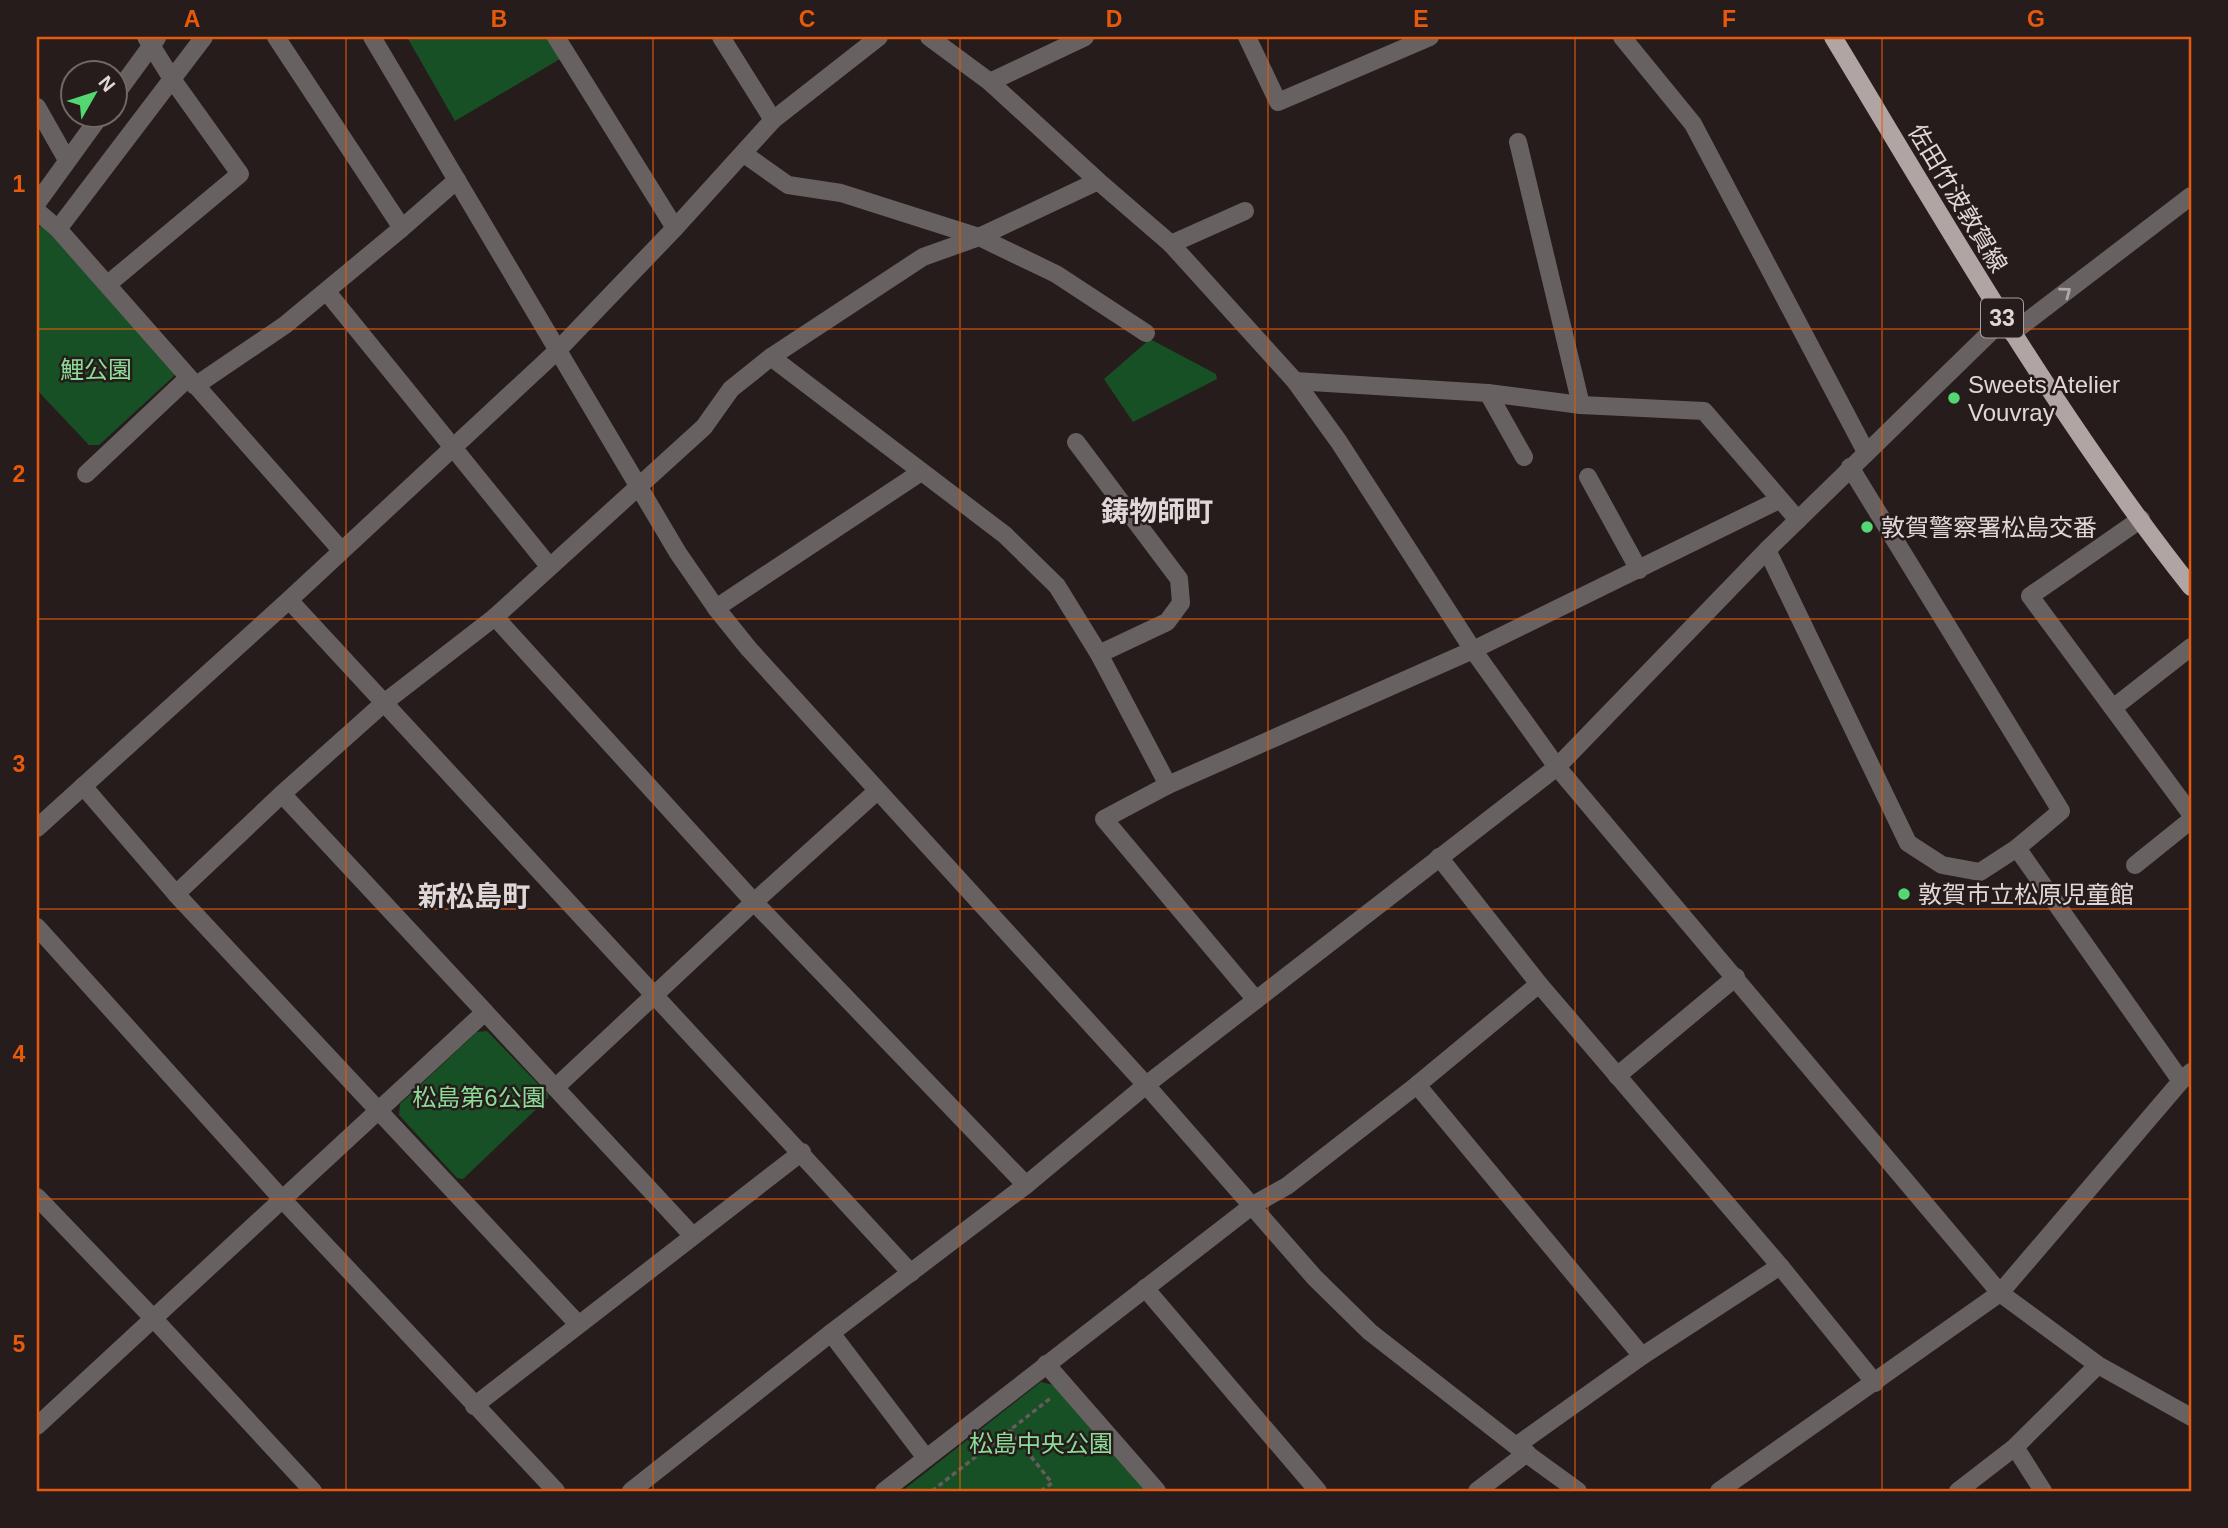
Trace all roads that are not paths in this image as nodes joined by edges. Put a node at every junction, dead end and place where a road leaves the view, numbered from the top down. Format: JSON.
{"nodes":[{"id":1,"x":204,"y":37,"type":"edge"},
{"id":2,"x":276,"y":37,"type":"edge"},
{"id":3,"x":372,"y":37,"type":"edge"},
{"id":4,"x":556,"y":37,"type":"edge"},
{"id":5,"x":721,"y":37,"type":"edge"},
{"id":6,"x":879,"y":37,"type":"edge"},
{"id":7,"x":929,"y":37,"type":"edge"},
{"id":8,"x":1085,"y":37,"type":"edge"},
{"id":9,"x":1247,"y":37,"type":"edge"},
{"id":10,"x":1430,"y":37,"type":"edge"},
{"id":11,"x":1622,"y":37,"type":"edge"},
{"id":12,"x":1833,"y":37,"type":"edge"},
{"id":13,"x":152,"y":40,"type":"edge"},
{"id":14,"x":1395,"y":44,"type":"edge"},
{"id":15,"x":130,"y":73,"type":"edge"},
{"id":16,"x":172,"y":79,"type":"junction"},
{"id":17,"x":990,"y":82,"type":"junction"},
{"id":18,"x":37,"y":107,"type":"edge"},
{"id":19,"x":773,"y":120,"type":"junction"},
{"id":20,"x":89,"y":130,"type":"edge"},
{"id":21,"x":1518,"y":142,"type":"dead end"},
{"id":22,"x":744,"y":153,"type":"junction"},
{"id":23,"x":66,"y":160,"type":"junction"},
{"id":24,"x":457,"y":180,"type":"junction"},
{"id":25,"x":1098,"y":181,"type":"junction"},
{"id":26,"x":2191,"y":196,"type":"edge"},
{"id":27,"x":37,"y":203,"type":"edge"},
{"id":28,"x":37,"y":211,"type":"edge"},
{"id":29,"x":1245,"y":211,"type":"dead end"},
{"id":30,"x":402,"y":228,"type":"junction"},
{"id":31,"x":675,"y":228,"type":"junction"},
{"id":32,"x":58,"y":229,"type":"junction"},
{"id":33,"x":979,"y":237,"type":"junction"},
{"id":34,"x":1171,"y":244,"type":"junction"},
{"id":35,"x":108,"y":284,"type":"junction"},
{"id":36,"x":327,"y":292,"type":"junction"},
{"id":37,"x":2007,"y":327,"type":"junction"},
{"id":38,"x":1146,"y":333,"type":"dead end"},
{"id":39,"x":558,"y":350,"type":"junction"},
{"id":40,"x":771,"y":357,"type":"junction"},
{"id":41,"x":1295,"y":381,"type":"junction"},
{"id":42,"x":192,"y":382,"type":"junction"},
{"id":43,"x":1488,"y":393,"type":"junction"},
{"id":44,"x":1581,"y":405,"type":"junction"},
{"id":45,"x":1076,"y":442,"type":"dead end"},
{"id":46,"x":454,"y":446,"type":"junction"},
{"id":47,"x":1866,"y":452,"type":"junction"},
{"id":48,"x":1524,"y":457,"type":"dead end"},
{"id":49,"x":1850,"y":467,"type":"junction"},
{"id":50,"x":921,"y":472,"type":"junction"},
{"id":51,"x":86,"y":474,"type":"dead end"},
{"id":52,"x":1588,"y":477,"type":"dead end"},
{"id":53,"x":639,"y":486,"type":"junction"},
{"id":54,"x":1779,"y":500,"type":"junction"},
{"id":55,"x":2141,"y":519,"type":"junction"},
{"id":56,"x":1798,"y":520,"type":"junction"},
{"id":57,"x":341,"y":550,"type":"junction"},
{"id":58,"x":1767,"y":550,"type":"junction"},
{"id":59,"x":550,"y":566,"type":"junction"},
{"id":60,"x":1639,"y":570,"type":"junction"},
{"id":61,"x":2191,"y":587,"type":"edge"},
{"id":62,"x":289,"y":600,"type":"junction"},
{"id":63,"x":716,"y":608,"type":"junction"},
{"id":64,"x":495,"y":617,"type":"junction"},
{"id":65,"x":2191,"y":647,"type":"edge"},
{"id":66,"x":1473,"y":650,"type":"junction"},
{"id":67,"x":1099,"y":654,"type":"junction"},
{"id":68,"x":384,"y":702,"type":"junction"},
{"id":69,"x":2113,"y":708,"type":"junction"},
{"id":70,"x":1557,"y":767,"type":"junction"},
{"id":71,"x":1167,"y":785,"type":"junction"},
{"id":72,"x":83,"y":786,"type":"junction"},
{"id":73,"x":877,"y":791,"type":"junction"},
{"id":74,"x":282,"y":794,"type":"junction"},
{"id":75,"x":2191,"y":814,"type":"edge"},
{"id":76,"x":2191,"y":820,"type":"edge"},
{"id":77,"x":37,"y":828,"type":"edge"},
{"id":78,"x":2017,"y":848,"type":"junction"},
{"id":79,"x":1439,"y":858,"type":"junction"},
{"id":80,"x":2135,"y":865,"type":"dead end"},
{"id":81,"x":176,"y":894,"type":"junction"},
{"id":82,"x":754,"y":902,"type":"junction"},
{"id":83,"x":37,"y":928,"type":"edge"},
{"id":84,"x":1736,"y":978,"type":"junction"},
{"id":85,"x":1539,"y":984,"type":"junction"},
{"id":86,"x":655,"y":997,"type":"junction"},
{"id":87,"x":1256,"y":1000,"type":"junction"},
{"id":88,"x":485,"y":1012,"type":"junction"},
{"id":89,"x":1617,"y":1076,"type":"junction"},
{"id":90,"x":2186,"y":1077,"type":"edge"},
{"id":91,"x":1146,"y":1086,"type":"junction"},
{"id":92,"x":1417,"y":1086,"type":"junction"},
{"id":93,"x":555,"y":1087,"type":"junction"},
{"id":94,"x":379,"y":1110,"type":"junction"},
{"id":95,"x":802,"y":1152,"type":"junction"},
{"id":96,"x":1026,"y":1185,"type":"junction"},
{"id":97,"x":37,"y":1197,"type":"edge"},
{"id":98,"x":282,"y":1199,"type":"junction"},
{"id":99,"x":1253,"y":1205,"type":"junction"},
{"id":100,"x":692,"y":1235,"type":"junction"},
{"id":101,"x":1780,"y":1265,"type":"junction"},
{"id":102,"x":911,"y":1273,"type":"junction"},
{"id":103,"x":1145,"y":1288,"type":"junction"},
{"id":104,"x":2000,"y":1293,"type":"junction"},
{"id":105,"x":154,"y":1319,"type":"junction"},
{"id":106,"x":578,"y":1324,"type":"junction"},
{"id":107,"x":831,"y":1333,"type":"junction"},
{"id":108,"x":1642,"y":1356,"type":"junction"},
{"id":109,"x":1046,"y":1364,"type":"junction"},
{"id":110,"x":2098,"y":1365,"type":"junction"},
{"id":111,"x":1875,"y":1383,"type":"junction"},
{"id":112,"x":474,"y":1406,"type":"junction"},
{"id":113,"x":2191,"y":1417,"type":"edge"},
{"id":114,"x":37,"y":1426,"type":"edge"},
{"id":115,"x":2015,"y":1447,"type":"junction"},
{"id":116,"x":1522,"y":1450,"type":"junction"},
{"id":117,"x":926,"y":1458,"type":"junction"},
{"id":118,"x":313,"y":1491,"type":"edge"},
{"id":119,"x":556,"y":1491,"type":"edge"},
{"id":120,"x":631,"y":1491,"type":"edge"},
{"id":121,"x":884,"y":1491,"type":"edge"},
{"id":122,"x":1157,"y":1491,"type":"edge"},
{"id":123,"x":1318,"y":1491,"type":"edge"},
{"id":124,"x":1477,"y":1491,"type":"edge"},
{"id":125,"x":1577,"y":1491,"type":"edge"},
{"id":126,"x":1719,"y":1491,"type":"edge"},
{"id":127,"x":1958,"y":1491,"type":"edge"},
{"id":128,"x":2043,"y":1491,"type":"edge"}],
"edges":[{"from":1,"to":16,"type":"street"},
{"from":2,"to":30,"type":"street"},
{"from":3,"to":24,"type":"street"},
{"from":4,"to":31,"type":"street"},
{"from":5,"to":19,"type":"street"},
{"from":6,"to":19,"type":"street"},
{"from":7,"to":17,"type":"street"},
{"from":8,"to":17,"type":"street"},
{"from":9,"to":14,"type":"street"},
{"from":10,"to":14,"type":"street"},
{"from":11,"to":47,"type":"street"},
{"from":12,"to":37,"type":"main road","name":"佐田竹波敦賀線","number":"33"},
{"from":13,"to":15,"type":"street"},
{"from":13,"to":16,"type":"street"},
{"from":16,"to":32,"type":"street"},
{"from":16,"to":35,"type":"street"},
{"from":17,"to":25,"type":"street"},
{"from":18,"to":23,"type":"street"},
{"from":19,"to":22,"type":"street"},
{"from":20,"to":23,"type":"street"},
{"from":21,"to":44,"type":"street"},
{"from":22,"to":31,"type":"street"},
{"from":22,"to":33,"type":"street"},
{"from":23,"to":27,"type":"street"},
{"from":24,"to":30,"type":"street"},
{"from":24,"to":39,"type":"street"},
{"from":25,"to":33,"type":"street"},
{"from":25,"to":34,"type":"street"},
{"from":37,"to":26,"type":"street","one_way":true},
{"from":28,"to":32,"type":"street"},
{"from":29,"to":34,"type":"street"},
{"from":30,"to":36,"type":"street"},
{"from":31,"to":39,"type":"street"},
{"from":32,"to":35,"type":"street"},
{"from":33,"to":38,"type":"street"},
{"from":33,"to":40,"type":"street"},
{"from":34,"to":41,"type":"street"},
{"from":35,"to":42,"type":"street"},
{"from":36,"to":42,"type":"street"},
{"from":36,"to":46,"type":"street"},
{"from":37,"to":47,"type":"street"},
{"from":37,"to":55,"type":"main road","name":"佐田竹波敦賀線","number":"33"},
{"from":39,"to":46,"type":"street"},
{"from":39,"to":53,"type":"street"},
{"from":40,"to":50,"type":"street"},
{"from":40,"to":53,"type":"street"},
{"from":41,"to":43,"type":"street"},
{"from":41,"to":66,"type":"street"},
{"from":42,"to":51,"type":"street"},
{"from":42,"to":57,"type":"street"},
{"from":43,"to":44,"type":"street"},
{"from":43,"to":48,"type":"street"},
{"from":44,"to":54,"type":"street"},
{"from":45,"to":67,"type":"street"},
{"from":46,"to":57,"type":"street"},
{"from":46,"to":59,"type":"street"},
{"from":47,"to":49,"type":"street"},
{"from":49,"to":56,"type":"street"},
{"from":49,"to":78,"type":"street"},
{"from":50,"to":63,"type":"street"},
{"from":50,"to":67,"type":"street"},
{"from":52,"to":60,"type":"street"},
{"from":53,"to":59,"type":"street"},
{"from":53,"to":63,"type":"street"},
{"from":54,"to":56,"type":"street"},
{"from":54,"to":60,"type":"street"},
{"from":55,"to":61,"type":"main road","name":"佐田竹波敦賀線","number":"33"},
{"from":55,"to":69,"type":"street"},
{"from":56,"to":58,"type":"street"},
{"from":57,"to":62,"type":"street"},
{"from":58,"to":70,"type":"street"},
{"from":58,"to":78,"type":"street"},
{"from":59,"to":64,"type":"street"},
{"from":60,"to":66,"type":"street"},
{"from":62,"to":68,"type":"street"},
{"from":62,"to":72,"type":"street"},
{"from":63,"to":73,"type":"street"},
{"from":64,"to":68,"type":"street"},
{"from":64,"to":82,"type":"street"},
{"from":65,"to":69,"type":"street"},
{"from":66,"to":70,"type":"street"},
{"from":66,"to":71,"type":"street"},
{"from":67,"to":71,"type":"street"},
{"from":68,"to":74,"type":"street"},
{"from":68,"to":86,"type":"street"},
{"from":69,"to":75,"type":"street"},
{"from":70,"to":79,"type":"street"},
{"from":70,"to":84,"type":"street"},
{"from":71,"to":87,"type":"street"},
{"from":72,"to":77,"type":"street"},
{"from":72,"to":81,"type":"street"},
{"from":73,"to":82,"type":"street"},
{"from":73,"to":91,"type":"street"},
{"from":74,"to":81,"type":"street"},
{"from":74,"to":88,"type":"street"},
{"from":76,"to":80,"type":"street"},
{"from":78,"to":90,"type":"street"},
{"from":79,"to":85,"type":"street"},
{"from":79,"to":87,"type":"street"},
{"from":81,"to":94,"type":"street"},
{"from":82,"to":86,"type":"street"},
{"from":82,"to":96,"type":"street"},
{"from":83,"to":98,"type":"street"},
{"from":84,"to":89,"type":"street"},
{"from":84,"to":104,"type":"street"},
{"from":85,"to":89,"type":"street"},
{"from":85,"to":92,"type":"street"},
{"from":86,"to":93,"type":"street"},
{"from":86,"to":95,"type":"street"},
{"from":87,"to":91,"type":"street"},
{"from":88,"to":93,"type":"street"},
{"from":88,"to":94,"type":"street"},
{"from":89,"to":101,"type":"street"},
{"from":90,"to":104,"type":"street"},
{"from":91,"to":96,"type":"street"},
{"from":91,"to":99,"type":"street"},
{"from":92,"to":99,"type":"street"},
{"from":92,"to":108,"type":"street"},
{"from":93,"to":100,"type":"street"},
{"from":94,"to":98,"type":"street"},
{"from":94,"to":106,"type":"street"},
{"from":95,"to":100,"type":"street"},
{"from":95,"to":102,"type":"street"},
{"from":96,"to":102,"type":"street"},
{"from":97,"to":105,"type":"street"},
{"from":98,"to":105,"type":"street"},
{"from":98,"to":112,"type":"street"},
{"from":99,"to":103,"type":"street"},
{"from":99,"to":116,"type":"street"},
{"from":100,"to":106,"type":"street"},
{"from":101,"to":108,"type":"street"},
{"from":101,"to":111,"type":"street"},
{"from":102,"to":107,"type":"street"},
{"from":103,"to":109,"type":"street"},
{"from":103,"to":123,"type":"street"},
{"from":104,"to":110,"type":"street"},
{"from":104,"to":111,"type":"street"},
{"from":105,"to":114,"type":"street"},
{"from":105,"to":118,"type":"street"},
{"from":106,"to":112,"type":"street"},
{"from":107,"to":117,"type":"street"},
{"from":107,"to":120,"type":"street"},
{"from":108,"to":116,"type":"street"},
{"from":109,"to":117,"type":"street"},
{"from":109,"to":122,"type":"street"},
{"from":110,"to":113,"type":"street"},
{"from":110,"to":115,"type":"street"},
{"from":111,"to":126,"type":"street"},
{"from":112,"to":119,"type":"street"},
{"from":115,"to":127,"type":"street"},
{"from":115,"to":128,"type":"street"},
{"from":116,"to":124,"type":"street"},
{"from":116,"to":125,"type":"street"},
{"from":117,"to":121,"type":"street"}]}
